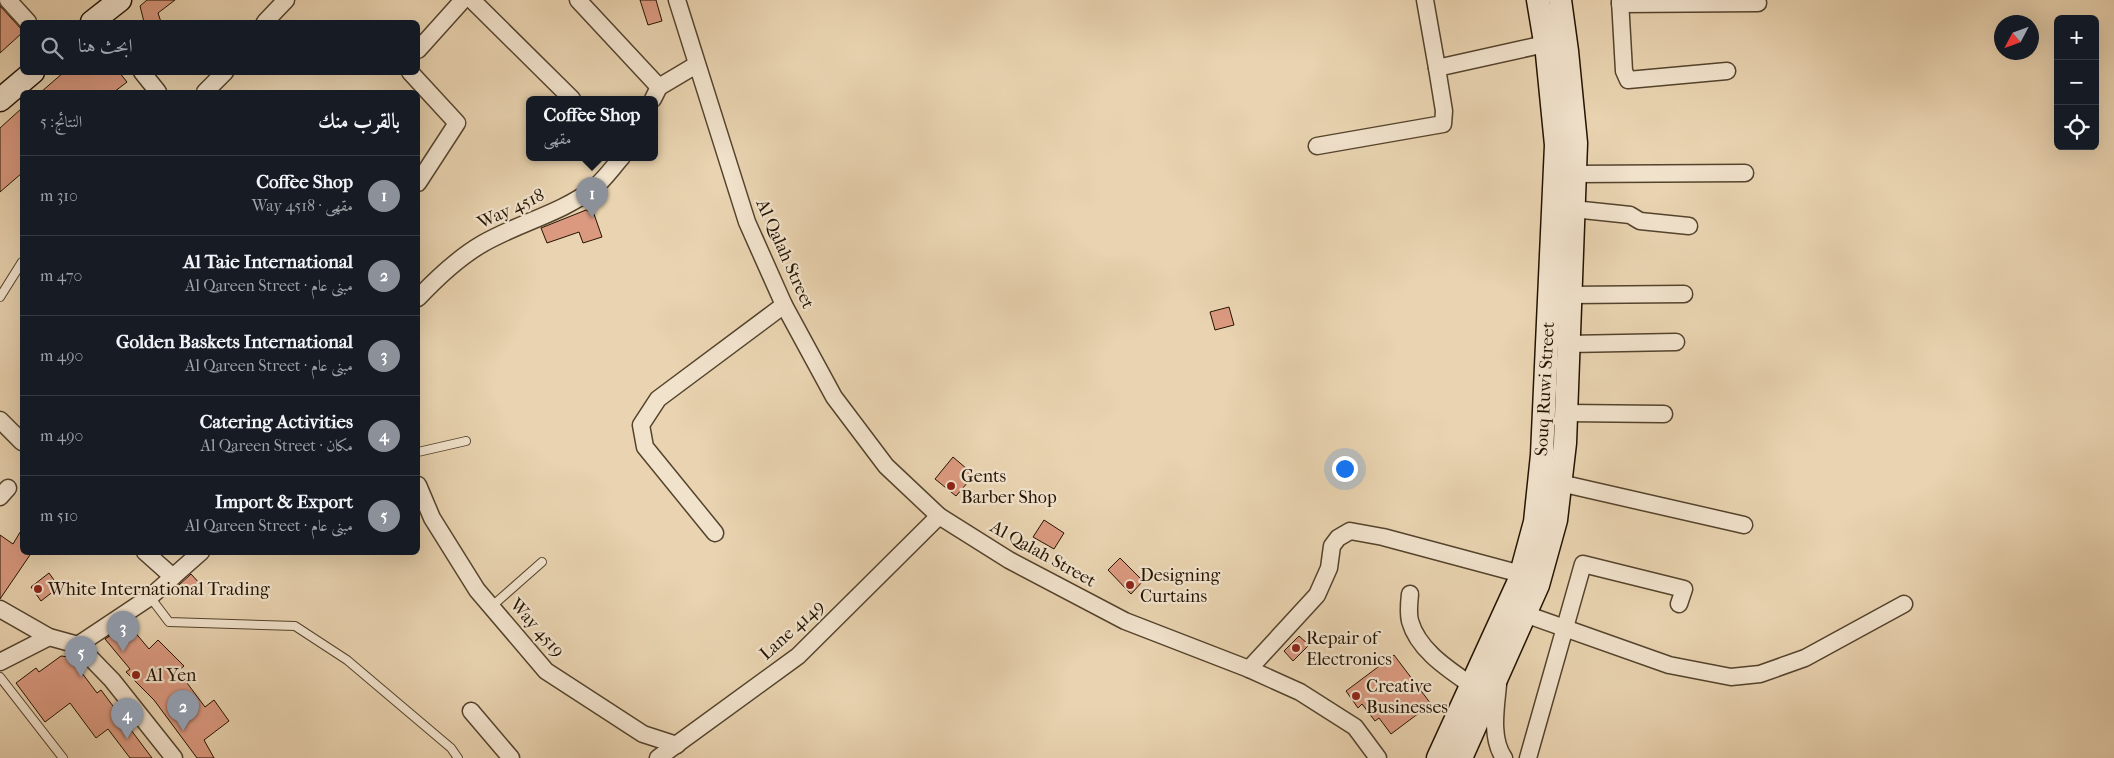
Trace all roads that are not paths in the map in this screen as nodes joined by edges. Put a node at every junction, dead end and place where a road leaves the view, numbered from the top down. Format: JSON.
{"nodes":[{"id":1,"x":8,"y":0,"type":"edge"},
{"id":2,"x":120,"y":0,"type":"edge"},
{"id":3,"x":286,"y":0,"type":"edge"},
{"id":4,"x":463,"y":0,"type":"edge"},
{"id":5,"x":472,"y":0,"type":"edge"},
{"id":6,"x":578,"y":0,"type":"edge"},
{"id":7,"x":677,"y":0,"type":"edge"},
{"id":8,"x":1425,"y":0,"type":"edge"},
{"id":9,"x":1538,"y":0,"type":"edge"},
{"id":10,"x":1560,"y":0,"type":"edge"},
{"id":11,"x":1620,"y":2,"type":"edge"},
{"id":12,"x":1758,"y":3,"type":"dead end"},
{"id":13,"x":26,"y":20,"type":"edge"},
{"id":14,"x":100,"y":20,"type":"edge"},
{"id":15,"x":267,"y":20,"type":"edge"},
{"id":16,"x":1545,"y":44,"type":"junction"},
{"id":17,"x":420,"y":48,"type":"edge"},
{"id":18,"x":696,"y":65,"type":"junction"},
{"id":19,"x":1438,"y":68,"type":"junction"},
{"id":20,"x":1727,"y":71,"type":"dead end"},
{"id":21,"x":29,"y":75,"type":"edge"},
{"id":22,"x":144,"y":75,"type":"edge"},
{"id":23,"x":222,"y":75,"type":"edge"},
{"id":24,"x":413,"y":75,"type":"edge"},
{"id":25,"x":156,"y":90,"type":"edge"},
{"id":26,"x":206,"y":90,"type":"edge"},
{"id":27,"x":656,"y":93,"type":"edge"},
{"id":28,"x":569,"y":96,"type":"edge"},
{"id":29,"x":0,"y":100,"type":"edge"},
{"id":30,"x":1317,"y":146,"type":"dead end"},
{"id":31,"x":618,"y":161,"type":"edge"},
{"id":32,"x":1745,"y":173,"type":"dead end"},
{"id":33,"x":1574,"y":174,"type":"junction"},
{"id":34,"x":420,"y":180,"type":"edge"},
{"id":35,"x":1573,"y":210,"type":"junction"},
{"id":36,"x":1689,"y":226,"type":"dead end"},
{"id":37,"x":20,"y":265,"type":"edge"},
{"id":38,"x":1684,"y":294,"type":"dead end"},
{"id":39,"x":1570,"y":295,"type":"junction"},
{"id":40,"x":420,"y":296,"type":"edge"},
{"id":41,"x":0,"y":297,"type":"edge"},
{"id":42,"x":784,"y":305,"type":"junction"},
{"id":43,"x":1676,"y":342,"type":"dead end"},
{"id":44,"x":1568,"y":344,"type":"junction"},
{"id":45,"x":1566,"y":412,"type":"junction"},
{"id":46,"x":1664,"y":414,"type":"dead end"},
{"id":47,"x":0,"y":420,"type":"edge"},
{"id":48,"x":20,"y":440,"type":"edge"},
{"id":49,"x":466,"y":441,"type":"dead end"},
{"id":50,"x":420,"y":452,"type":"edge"},
{"id":51,"x":1560,"y":482,"type":"junction"},
{"id":52,"x":420,"y":490,"type":"edge"},
{"id":53,"x":939,"y":516,"type":"junction"},
{"id":54,"x":1744,"y":525,"type":"dead end"},
{"id":55,"x":715,"y":533,"type":"dead end"},
{"id":56,"x":148,"y":555,"type":"edge"},
{"id":57,"x":198,"y":555,"type":"edge"},
{"id":58,"x":542,"y":562,"type":"dead end"},
{"id":59,"x":1521,"y":574,"type":"junction"},
{"id":60,"x":172,"y":578,"type":"junction"},
{"id":61,"x":1410,"y":594,"type":"dead end"},
{"id":62,"x":150,"y":597,"type":"junction"},
{"id":63,"x":1679,"y":604,"type":"dead end"},
{"id":64,"x":1904,"y":604,"type":"dead end"},
{"id":65,"x":491,"y":607,"type":"junction"},
{"id":66,"x":0,"y":609,"type":"edge"},
{"id":67,"x":1526,"y":614,"type":"junction"},
{"id":68,"x":1564,"y":629,"type":"junction"},
{"id":69,"x":49,"y":637,"type":"junction"},
{"id":70,"x":78,"y":645,"type":"junction"},
{"id":71,"x":0,"y":662,"type":"edge"},
{"id":72,"x":1249,"y":669,"type":"junction"},
{"id":73,"x":1499,"y":674,"type":"junction"},
{"id":74,"x":0,"y":677,"type":"edge"},
{"id":75,"x":1471,"y":684,"type":"junction"},
{"id":76,"x":471,"y":711,"type":"dead end"},
{"id":77,"x":676,"y":745,"type":"junction"},
{"id":78,"x":1375,"y":755,"type":"edge"},
{"id":79,"x":63,"y":758,"type":"edge"},
{"id":80,"x":174,"y":758,"type":"edge"},
{"id":81,"x":458,"y":758,"type":"edge"},
{"id":82,"x":511,"y":758,"type":"edge"},
{"id":83,"x":658,"y":758,"type":"edge"},
{"id":84,"x":1390,"y":758,"type":"edge"},
{"id":85,"x":1438,"y":758,"type":"edge"},
{"id":86,"x":1461,"y":758,"type":"edge"},
{"id":87,"x":1504,"y":758,"type":"edge"},
{"id":88,"x":1528,"y":758,"type":"edge"}],
"edges":[{"from":1,"to":13,"type":"street"},
{"from":2,"to":14,"type":"main road"},
{"from":3,"to":15,"type":"street"},
{"from":4,"to":17,"type":"street"},
{"from":5,"to":28,"type":"street"},
{"from":6,"to":27,"type":"street"},
{"from":7,"to":18,"type":"street","name":"Al Qalah Street"},
{"from":8,"to":19,"type":"street"},
{"from":9,"to":16,"type":"main road","name":"Souq Ruwi Street"},
{"from":10,"to":33,"type":"main road","name":"Souq Ruwi Street"},
{"from":11,"to":12,"type":"street"},
{"from":11,"to":20,"type":"street"},
{"from":16,"to":19,"type":"street"},
{"from":16,"to":59,"type":"main road","name":"Souq Ruwi Street"},
{"from":18,"to":27,"type":"street"},
{"from":18,"to":42,"type":"street","name":"Al Qalah Street"},
{"from":19,"to":30,"type":"street"},
{"from":21,"to":29,"type":"main road"},
{"from":22,"to":25,"type":"street"},
{"from":23,"to":26,"type":"street"},
{"from":24,"to":34,"type":"street"},
{"from":31,"to":40,"type":"street","name":"Way 4518"},
{"from":32,"to":33,"type":"street"},
{"from":33,"to":35,"type":"main road","name":"Souq Ruwi Street"},
{"from":35,"to":36,"type":"street"},
{"from":35,"to":39,"type":"main road","name":"Souq Ruwi Street"},
{"from":37,"to":41,"type":"lane"},
{"from":38,"to":39,"type":"street"},
{"from":39,"to":44,"type":"main road","name":"Souq Ruwi Street"},
{"from":42,"to":53,"type":"street","name":"Al Qalah Street"},
{"from":42,"to":55,"type":"street"},
{"from":43,"to":44,"type":"street"},
{"from":44,"to":45,"type":"main road","name":"Souq Ruwi Street"},
{"from":45,"to":46,"type":"street"},
{"from":45,"to":51,"type":"main road","name":"Souq Ruwi Street"},
{"from":47,"to":48,"type":"street"},
{"from":49,"to":50,"type":"lane"},
{"from":51,"to":54,"type":"street"},
{"from":51,"to":67,"type":"main road","name":"Souq Ruwi Street"},
{"from":52,"to":65,"type":"street","name":"Way 4519"},
{"from":53,"to":72,"type":"street","name":"Al Qalah Street"},
{"from":53,"to":77,"type":"street","name":"Lane 4149"},
{"from":56,"to":60,"type":"street"},
{"from":57,"to":60,"type":"street"},
{"from":58,"to":65,"type":"lane"},
{"from":59,"to":72,"type":"street"},
{"from":59,"to":75,"type":"main road","name":"Souq Ruwi Street"},
{"from":60,"to":62,"type":"street"},
{"from":61,"to":75,"type":"street"},
{"from":62,"to":70,"type":"street"},
{"from":62,"to":81,"type":"lane"},
{"from":63,"to":68,"type":"street"},
{"from":64,"to":68,"type":"street"},
{"from":65,"to":77,"type":"street","name":"Way 4519"},
{"from":66,"to":69,"type":"street"},
{"from":67,"to":68,"type":"street"},
{"from":67,"to":73,"type":"main road","name":"Souq Ruwi Street"},
{"from":68,"to":88,"type":"street"},
{"from":69,"to":70,"type":"street"},
{"from":69,"to":71,"type":"street"},
{"from":70,"to":80,"type":"street"},
{"from":72,"to":78,"type":"street","name":"Al Qalah Street"},
{"from":73,"to":86,"type":"main road","name":"Souq Ruwi Street"},
{"from":73,"to":87,"type":"street"},
{"from":74,"to":79,"type":"lane"},
{"from":75,"to":85,"type":"main road","name":"Souq Ruwi Street"},
{"from":76,"to":82,"type":"street"},
{"from":77,"to":83,"type":"street","name":"Lane 4149"},
{"from":78,"to":84,"type":"street"}]}
